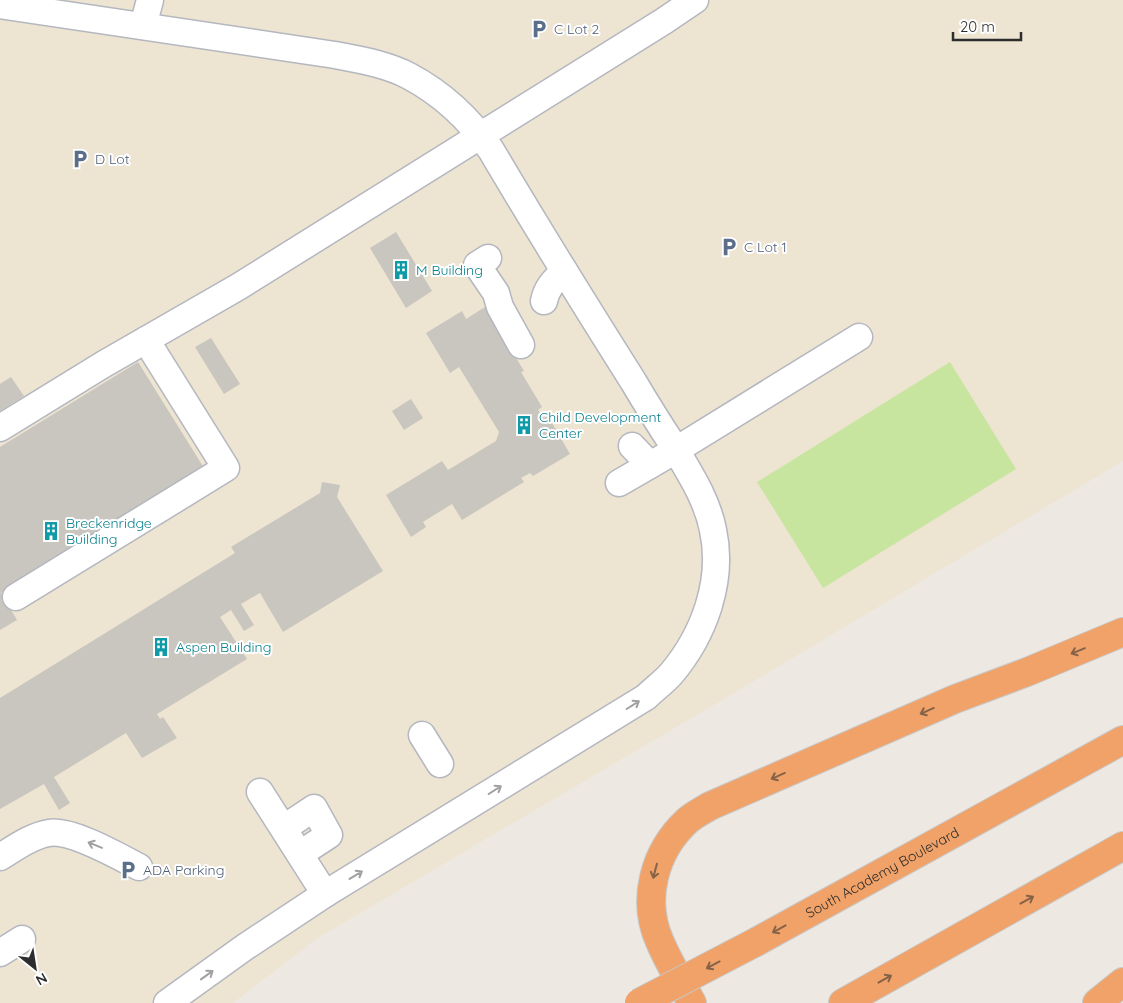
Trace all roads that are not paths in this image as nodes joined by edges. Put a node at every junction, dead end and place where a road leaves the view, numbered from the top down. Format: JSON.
{"nodes":[{"id":1,"x":150,"y":0,"type":"edge"},
{"id":2,"x":695,"y":0,"type":"edge"},
{"id":3,"x":0,"y":5,"type":"edge"},
{"id":4,"x":143,"y":26,"type":"junction"},
{"id":5,"x":481,"y":136,"type":"junction"},
{"id":6,"x":488,"y":258,"type":"dead end"},
{"id":7,"x":564,"y":271,"type":"junction"},
{"id":8,"x":544,"y":301,"type":"dead end"},
{"id":9,"x":859,"y":337,"type":"dead end"},
{"id":10,"x":146,"y":340,"type":"junction"},
{"id":11,"x":521,"y":345,"type":"dead end"},
{"id":12,"x":0,"y":428,"type":"edge"},
{"id":13,"x":632,"y":446,"type":"dead end"},
{"id":14,"x":676,"y":450,"type":"junction"},
{"id":15,"x":650,"y":465,"type":"junction"},
{"id":16,"x":619,"y":483,"type":"dead end"},
{"id":17,"x":16,"y":597,"type":"dead end"},
{"id":18,"x":1123,"y":632,"type":"edge"},
{"id":19,"x":1123,"y":726,"type":"edge"},
{"id":20,"x":422,"y":735,"type":"dead end"},
{"id":21,"x":1123,"y":740,"type":"edge"},
{"id":22,"x":440,"y":764,"type":"dead end"},
{"id":23,"x":260,"y":792,"type":"dead end"},
{"id":24,"x":1006,"y":805,"type":"junction"},
{"id":25,"x":284,"y":828,"type":"junction"},
{"id":26,"x":1123,"y":846,"type":"edge"},
{"id":27,"x":300,"y":854,"type":"junction"},
{"id":28,"x":0,"y":857,"type":"edge"},
{"id":29,"x":138,"y":867,"type":"dead end"},
{"id":30,"x":325,"y":894,"type":"junction"},
{"id":31,"x":22,"y":939,"type":"dead end"},
{"id":32,"x":0,"y":953,"type":"edge"},
{"id":33,"x":1123,"y":982,"type":"edge"},
{"id":34,"x":167,"y":1003,"type":"edge"},
{"id":35,"x":639,"y":1003,"type":"edge"},
{"id":36,"x":692,"y":1003,"type":"edge"},
{"id":37,"x":843,"y":1003,"type":"edge"},
{"id":38,"x":1097,"y":1003,"type":"edge"}],
"edges":[{"from":1,"to":4,"type":"street"},
{"from":2,"to":5,"type":"street"},
{"from":3,"to":4,"type":"street"},
{"from":4,"to":5,"type":"street"},
{"from":5,"to":7,"type":"street"},
{"from":5,"to":10,"type":"street"},
{"from":6,"to":11,"type":"street"},
{"from":7,"to":8,"type":"street"},
{"from":7,"to":14,"type":"street"},
{"from":9,"to":14,"type":"street"},
{"from":10,"to":12,"type":"street"},
{"from":10,"to":17,"type":"street"},
{"from":13,"to":15,"type":"street"},
{"from":14,"to":15,"type":"street"},
{"from":30,"to":14,"type":"street","one_way":true},
{"from":15,"to":16,"type":"street"},
{"from":18,"to":36,"type":"highway","one_way":true},
{"from":19,"to":24,"type":"highway"},
{"from":20,"to":22,"type":"street"},
{"from":21,"to":24,"type":"highway","name":"South Academy Boulevard"},
{"from":23,"to":25,"type":"street"},
{"from":24,"to":35,"type":"highway","name":"South Academy Boulevard","one_way":true,"bridge":true},
{"from":25,"to":27,"type":"street"},
{"from":25,"to":27,"type":"street"},
{"from":37,"to":26,"type":"highway","one_way":true},
{"from":27,"to":30,"type":"street"},
{"from":29,"to":28,"type":"street","one_way":true},
{"from":34,"to":30,"type":"street","one_way":true},
{"from":31,"to":32,"type":"street"},
{"from":33,"to":38,"type":"highway"}]}
